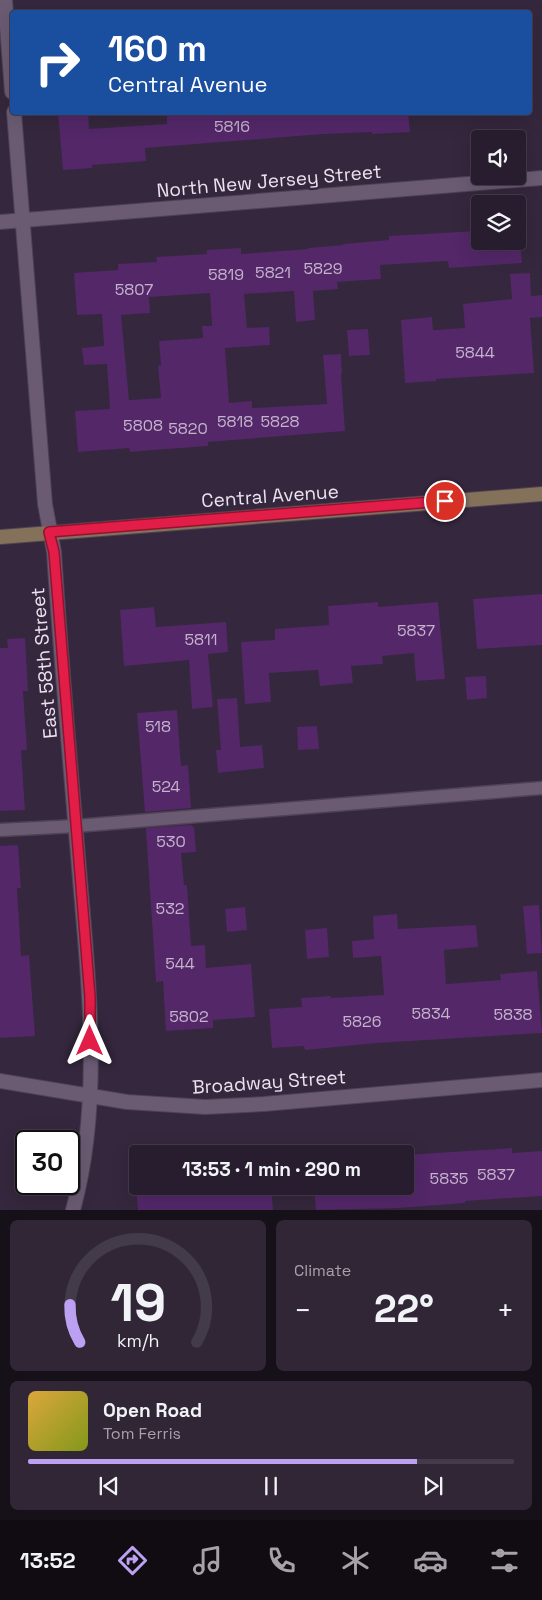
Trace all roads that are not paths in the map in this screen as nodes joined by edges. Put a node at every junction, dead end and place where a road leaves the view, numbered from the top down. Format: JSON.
{"nodes":[{"id":1,"x":5,"y":0,"type":"edge"},
{"id":2,"x":10,"y":66,"type":"edge"},
{"id":3,"x":14,"y":115,"type":"edge"},
{"id":4,"x":542,"y":178,"type":"edge"},
{"id":5,"x":23,"y":221,"type":"junction"},
{"id":6,"x":0,"y":222,"type":"edge"},
{"id":7,"x":542,"y":494,"type":"edge"},
{"id":8,"x":49,"y":532,"type":"junction"},
{"id":9,"x":0,"y":536,"type":"edge"},
{"id":10,"x":542,"y":788,"type":"edge"},
{"id":11,"x":76,"y":826,"type":"junction"},
{"id":12,"x":0,"y":830,"type":"edge"},
{"id":13,"x":542,"y":1080,"type":"edge"},
{"id":14,"x":0,"y":1081,"type":"edge"},
{"id":15,"x":90,"y":1096,"type":"junction"},
{"id":16,"x":73,"y":1210,"type":"edge"}],
"edges":[{"from":1,"to":2,"type":"street"},
{"from":3,"to":5,"type":"street","name":"East 58th Street"},
{"from":4,"to":5,"type":"street","name":"North New Jersey Street"},
{"from":5,"to":6,"type":"street","name":"North New Jersey Street"},
{"from":5,"to":8,"type":"street","name":"East 58th Street"},
{"from":7,"to":8,"type":"main road","name":"Central Avenue"},
{"from":8,"to":9,"type":"main road","name":"Central Avenue"},
{"from":8,"to":11,"type":"street","name":"East 58th Street"},
{"from":10,"to":11,"type":"lane"},
{"from":11,"to":12,"type":"lane"},
{"from":11,"to":15,"type":"street","name":"East 58th Street"},
{"from":13,"to":15,"type":"street","name":"Broadway Street"},
{"from":14,"to":15,"type":"street","name":"Broadway Street"},
{"from":15,"to":16,"type":"street","name":"East 58th Street"}]}
